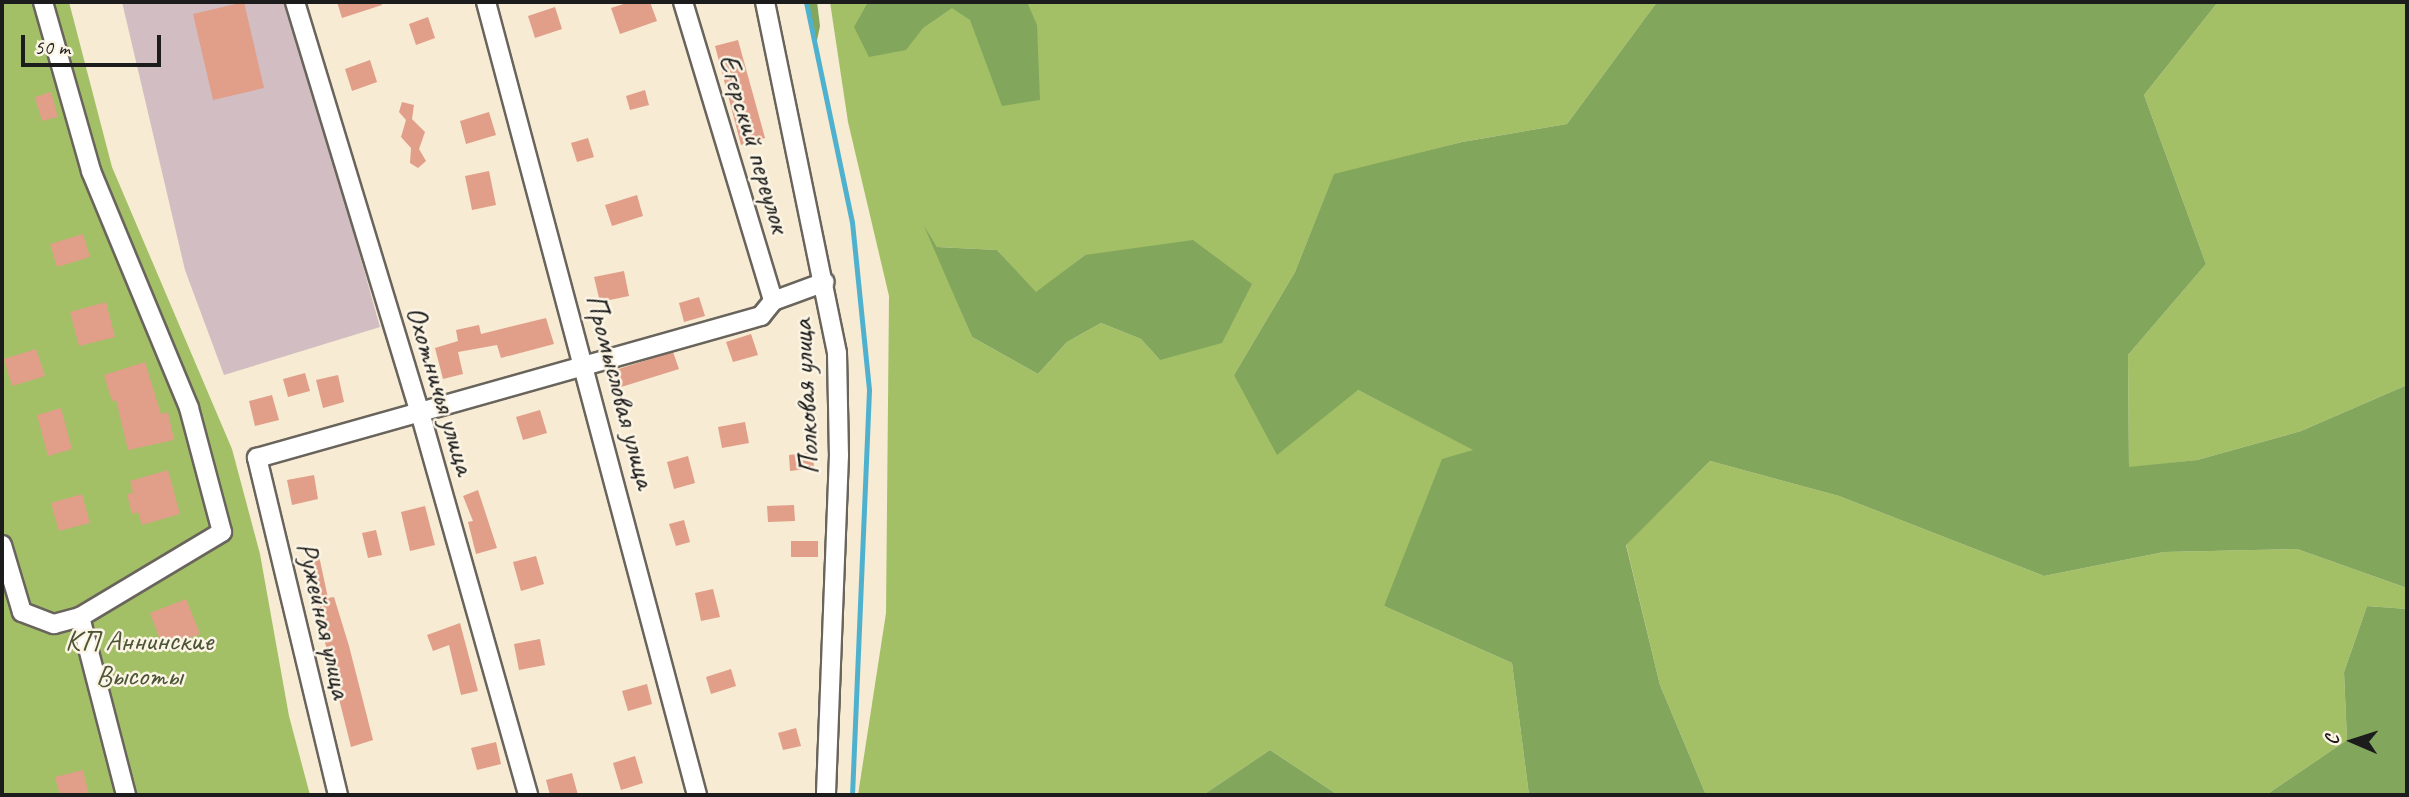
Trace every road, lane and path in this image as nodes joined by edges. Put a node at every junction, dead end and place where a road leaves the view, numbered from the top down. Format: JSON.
{"nodes":[{"id":1,"x":43,"y":2,"type":"edge"},
{"id":2,"x":295,"y":2,"type":"edge"},
{"id":3,"x":486,"y":2,"type":"edge"},
{"id":4,"x":683,"y":2,"type":"edge"},
{"id":5,"x":765,"y":2,"type":"edge"},
{"id":6,"x":825,"y":282,"type":"junction"},
{"id":7,"x":773,"y":301,"type":"junction"},
{"id":8,"x":586,"y":363,"type":"junction"},
{"id":9,"x":419,"y":409,"type":"junction"},
{"id":10,"x":2,"y":545,"type":"edge"},
{"id":11,"x":80,"y":617,"type":"junction"},
{"id":12,"x":127,"y":795,"type":"edge"},
{"id":13,"x":338,"y":795,"type":"edge"},
{"id":14,"x":528,"y":795,"type":"edge"},
{"id":15,"x":697,"y":795,"type":"edge"},
{"id":16,"x":826,"y":795,"type":"edge"}],
"edges":[{"from":1,"to":11,"type":"street"},
{"from":2,"to":9,"type":"street","name":"Охотничья улица"},
{"from":3,"to":8,"type":"street","name":"Промысловая улица"},
{"from":4,"to":7,"type":"street","name":"Егерский переулок"},
{"from":5,"to":6,"type":"street","name":"Полковая улица"},
{"from":6,"to":7,"type":"street"},
{"from":6,"to":16,"type":"street","name":"Полковая улица"},
{"from":7,"to":8,"type":"street"},
{"from":8,"to":9,"type":"street"},
{"from":8,"to":15,"type":"street","name":"Промысловая улица"},
{"from":9,"to":13,"type":"street","name":"Ружейная улица"},
{"from":9,"to":14,"type":"street","name":"Охотничья улица"},
{"from":10,"to":11,"type":"street"},
{"from":11,"to":12,"type":"street"}]}
